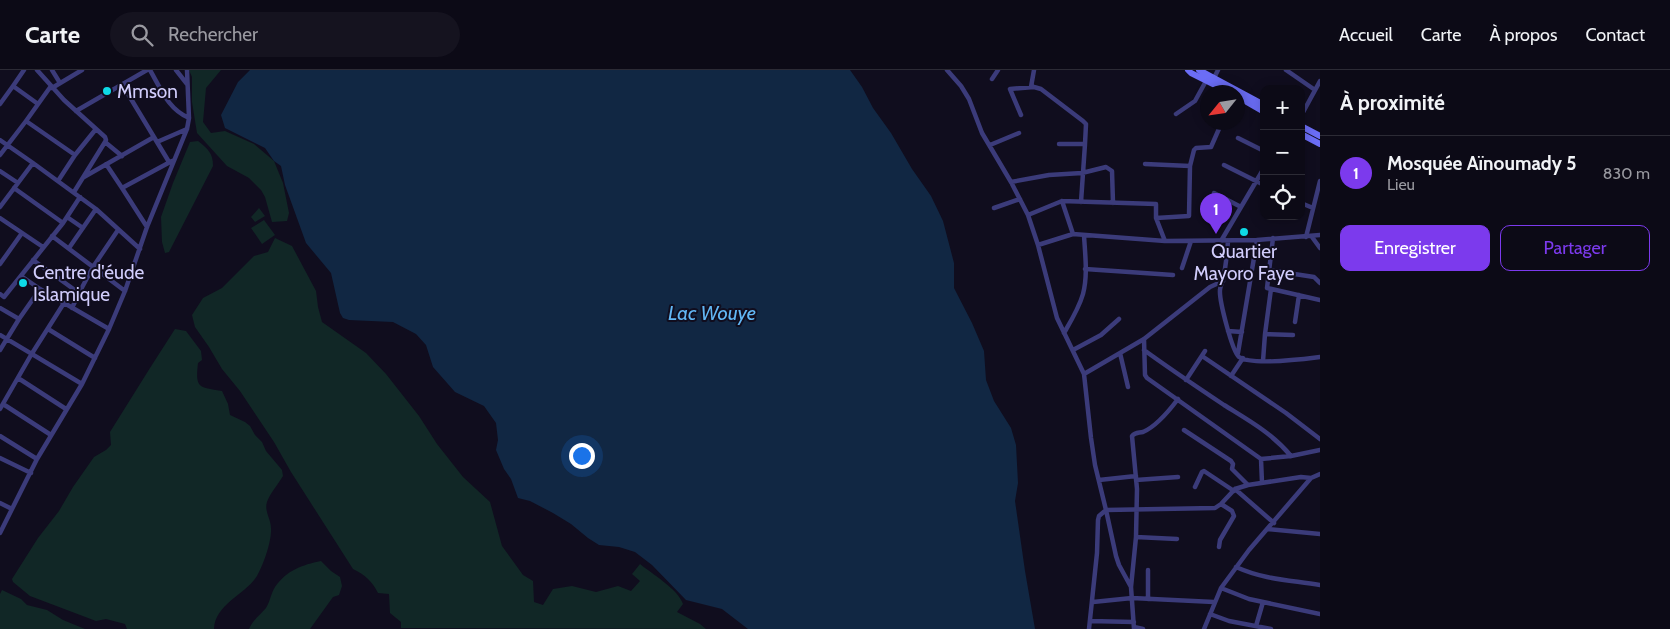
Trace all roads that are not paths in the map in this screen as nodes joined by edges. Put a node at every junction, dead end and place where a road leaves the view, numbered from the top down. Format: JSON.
{"nodes":[{"id":1,"x":24,"y":70,"type":"edge"},
{"id":2,"x":37,"y":70,"type":"edge"},
{"id":3,"x":52,"y":70,"type":"edge"},
{"id":4,"x":82,"y":70,"type":"edge"},
{"id":5,"x":148,"y":70,"type":"edge"},
{"id":6,"x":176,"y":70,"type":"edge"},
{"id":7,"x":187,"y":70,"type":"edge"},
{"id":8,"x":947,"y":70,"type":"edge"},
{"id":9,"x":998,"y":70,"type":"edge"},
{"id":10,"x":1034,"y":70,"type":"edge"},
{"id":11,"x":1188,"y":70,"type":"edge"},
{"id":12,"x":1198,"y":70,"type":"edge"},
{"id":13,"x":1218,"y":70,"type":"edge"},
{"id":14,"x":1286,"y":70,"type":"edge"},
{"id":15,"x":1292,"y":72,"type":"edge"},
{"id":16,"x":1214,"y":78,"type":"junction"},
{"id":17,"x":992,"y":79,"type":"dead end"},
{"id":18,"x":1206,"y":81,"type":"junction"},
{"id":19,"x":1320,"y":81,"type":"edge"},
{"id":20,"x":60,"y":83,"type":"junction"},
{"id":21,"x":122,"y":84,"type":"junction"},
{"id":22,"x":188,"y":85,"type":"junction"},
{"id":23,"x":1214,"y":85,"type":"edge"},
{"id":24,"x":13,"y":86,"type":"junction"},
{"id":25,"x":51,"y":87,"type":"junction"},
{"id":26,"x":1031,"y":87,"type":"junction"},
{"id":27,"x":1316,"y":90,"type":"junction"},
{"id":28,"x":1245,"y":101,"type":"edge"},
{"id":29,"x":1260,"y":103,"type":"edge"},
{"id":30,"x":0,"y":104,"type":"edge"},
{"id":31,"x":38,"y":104,"type":"junction"},
{"id":32,"x":1305,"y":109,"type":"edge"},
{"id":33,"x":1260,"y":110,"type":"edge"},
{"id":34,"x":76,"y":111,"type":"junction"},
{"id":35,"x":1176,"y":114,"type":"dead end"},
{"id":36,"x":1020,"y":115,"type":"dead end"},
{"id":37,"x":190,"y":118,"type":"junction"},
{"id":38,"x":26,"y":121,"type":"junction"},
{"id":39,"x":1305,"y":128,"type":"edge"},
{"id":40,"x":96,"y":129,"type":"junction"},
{"id":41,"x":187,"y":129,"type":"junction"},
{"id":42,"x":1218,"y":130,"type":"edge"},
{"id":43,"x":1019,"y":133,"type":"dead end"},
{"id":44,"x":154,"y":136,"type":"junction"},
{"id":45,"x":1305,"y":136,"type":"edge"},
{"id":46,"x":1320,"y":136,"type":"edge"},
{"id":47,"x":1238,"y":138,"type":"dead end"},
{"id":48,"x":0,"y":140,"type":"edge"},
{"id":49,"x":105,"y":142,"type":"junction"},
{"id":50,"x":157,"y":142,"type":"junction"},
{"id":51,"x":1059,"y":144,"type":"dead end"},
{"id":52,"x":1085,"y":144,"type":"junction"},
{"id":53,"x":1320,"y":144,"type":"edge"},
{"id":54,"x":7,"y":145,"type":"junction"},
{"id":55,"x":990,"y":145,"type":"junction"},
{"id":56,"x":1260,"y":149,"type":"edge"},
{"id":57,"x":0,"y":155,"type":"edge"},
{"id":58,"x":76,"y":155,"type":"junction"},
{"id":59,"x":122,"y":156,"type":"junction"},
{"id":60,"x":175,"y":159,"type":"junction"},
{"id":61,"x":33,"y":162,"type":"junction"},
{"id":62,"x":169,"y":162,"type":"junction"},
{"id":63,"x":106,"y":164,"type":"junction"},
{"id":64,"x":1145,"y":164,"type":"dead end"},
{"id":65,"x":1190,"y":166,"type":"junction"},
{"id":66,"x":1224,"y":166,"type":"dead end"},
{"id":67,"x":0,"y":171,"type":"edge"},
{"id":68,"x":1082,"y":173,"type":"junction"},
{"id":69,"x":1260,"y":175,"type":"edge"},
{"id":70,"x":84,"y":177,"type":"junction"},
{"id":71,"x":58,"y":181,"type":"junction"},
{"id":72,"x":1257,"y":181,"type":"junction"},
{"id":73,"x":1320,"y":181,"type":"edge"},
{"id":74,"x":1011,"y":182,"type":"junction"},
{"id":75,"x":1260,"y":183,"type":"edge"},
{"id":76,"x":16,"y":186,"type":"junction"},
{"id":77,"x":122,"y":188,"type":"junction"},
{"id":78,"x":74,"y":192,"type":"junction"},
{"id":79,"x":1214,"y":194,"type":"dead end"},
{"id":80,"x":80,"y":197,"type":"junction"},
{"id":81,"x":1020,"y":199,"type":"junction"},
{"id":82,"x":1062,"y":201,"type":"junction"},
{"id":83,"x":1081,"y":202,"type":"junction"},
{"id":84,"x":1113,"y":203,"type":"junction"},
{"id":85,"x":1305,"y":205,"type":"edge"},
{"id":86,"x":0,"y":207,"type":"edge"},
{"id":87,"x":1241,"y":207,"type":"junction"},
{"id":88,"x":994,"y":208,"type":"dead end"},
{"id":89,"x":1313,"y":208,"type":"junction"},
{"id":90,"x":96,"y":209,"type":"junction"},
{"id":91,"x":1028,"y":215,"type":"junction"},
{"id":92,"x":67,"y":217,"type":"junction"},
{"id":93,"x":0,"y":218,"type":"edge"},
{"id":94,"x":1156,"y":218,"type":"junction"},
{"id":95,"x":64,"y":223,"type":"junction"},
{"id":96,"x":147,"y":227,"type":"junction"},
{"id":97,"x":83,"y":228,"type":"junction"},
{"id":98,"x":118,"y":230,"type":"junction"},
{"id":99,"x":22,"y":233,"type":"junction"},
{"id":100,"x":1073,"y":234,"type":"junction"},
{"id":101,"x":1084,"y":235,"type":"junction"},
{"id":102,"x":52,"y":236,"type":"junction"},
{"id":103,"x":1320,"y":236,"type":"edge"},
{"id":104,"x":1306,"y":237,"type":"junction"},
{"id":105,"x":1312,"y":237,"type":"junction"},
{"id":106,"x":1273,"y":238,"type":"junction"},
{"id":107,"x":1257,"y":240,"type":"junction"},
{"id":108,"x":1165,"y":241,"type":"junction"},
{"id":109,"x":1191,"y":241,"type":"junction"},
{"id":110,"x":1220,"y":241,"type":"junction"},
{"id":111,"x":1228,"y":241,"type":"junction"},
{"id":112,"x":1038,"y":245,"type":"junction"},
{"id":113,"x":43,"y":247,"type":"junction"},
{"id":114,"x":69,"y":248,"type":"junction"},
{"id":115,"x":1320,"y":248,"type":"edge"},
{"id":116,"x":140,"y":250,"type":"junction"},
{"id":117,"x":33,"y":260,"type":"junction"},
{"id":118,"x":0,"y":264,"type":"edge"},
{"id":119,"x":93,"y":267,"type":"junction"},
{"id":120,"x":1182,"y":268,"type":"dead end"},
{"id":121,"x":1085,"y":269,"type":"junction"},
{"id":122,"x":1270,"y":270,"type":"junction"},
{"id":123,"x":1173,"y":275,"type":"dead end"},
{"id":124,"x":21,"y":276,"type":"junction"},
{"id":125,"x":1223,"y":281,"type":"junction"},
{"id":126,"x":1320,"y":283,"type":"edge"},
{"id":127,"x":40,"y":289,"type":"junction"},
{"id":128,"x":1271,"y":290,"type":"junction"},
{"id":129,"x":125,"y":291,"type":"junction"},
{"id":130,"x":80,"y":293,"type":"junction"},
{"id":131,"x":1300,"y":294,"type":"junction"},
{"id":132,"x":2,"y":295,"type":"edge"},
{"id":133,"x":1320,"y":300,"type":"edge"},
{"id":134,"x":0,"y":301,"type":"edge"},
{"id":135,"x":64,"y":303,"type":"junction"},
{"id":136,"x":0,"y":308,"type":"edge"},
{"id":137,"x":72,"y":308,"type":"junction"},
{"id":138,"x":19,"y":319,"type":"junction"},
{"id":139,"x":1119,"y":319,"type":"dead end"},
{"id":140,"x":1295,"y":322,"type":"dead end"},
{"id":141,"x":48,"y":329,"type":"junction"},
{"id":142,"x":109,"y":329,"type":"junction"},
{"id":143,"x":1228,"y":331,"type":"junction"},
{"id":144,"x":1242,"y":332,"type":"junction"},
{"id":145,"x":1064,"y":333,"type":"junction"},
{"id":146,"x":1265,"y":334,"type":"junction"},
{"id":147,"x":0,"y":335,"type":"edge"},
{"id":148,"x":1293,"y":335,"type":"dead end"},
{"id":149,"x":7,"y":339,"type":"junction"},
{"id":150,"x":1144,"y":339,"type":"junction"},
{"id":151,"x":0,"y":350,"type":"edge"},
{"id":152,"x":1072,"y":350,"type":"junction"},
{"id":153,"x":1144,"y":350,"type":"junction"},
{"id":154,"x":1206,"y":351,"type":"dead end"},
{"id":155,"x":1120,"y":353,"type":"junction"},
{"id":156,"x":32,"y":354,"type":"junction"},
{"id":157,"x":1237,"y":355,"type":"junction"},
{"id":158,"x":1202,"y":356,"type":"junction"},
{"id":159,"x":1320,"y":357,"type":"edge"},
{"id":160,"x":95,"y":358,"type":"junction"},
{"id":161,"x":1243,"y":358,"type":"junction"},
{"id":162,"x":1264,"y":361,"type":"junction"},
{"id":163,"x":1084,"y":374,"type":"junction"},
{"id":164,"x":1231,"y":376,"type":"junction"},
{"id":165,"x":18,"y":378,"type":"junction"},
{"id":166,"x":1186,"y":380,"type":"junction"},
{"id":167,"x":82,"y":384,"type":"junction"},
{"id":168,"x":1128,"y":387,"type":"dead end"},
{"id":169,"x":1178,"y":399,"type":"junction"},
{"id":170,"x":1,"y":407,"type":"edge"},
{"id":171,"x":66,"y":409,"type":"junction"},
{"id":172,"x":1184,"y":430,"type":"dead end"},
{"id":173,"x":51,"y":435,"type":"junction"},
{"id":174,"x":0,"y":436,"type":"edge"},
{"id":175,"x":1320,"y":439,"type":"edge"},
{"id":176,"x":1320,"y":450,"type":"edge"},
{"id":177,"x":1290,"y":456,"type":"junction"},
{"id":178,"x":0,"y":458,"type":"edge"},
{"id":179,"x":37,"y":459,"type":"junction"},
{"id":180,"x":1261,"y":459,"type":"junction"},
{"id":181,"x":31,"y":473,"type":"junction"},
{"id":182,"x":1178,"y":476,"type":"dead end"},
{"id":183,"x":1319,"y":476,"type":"edge"},
{"id":184,"x":1136,"y":478,"type":"junction"},
{"id":185,"x":1312,"y":478,"type":"junction"},
{"id":186,"x":1099,"y":480,"type":"junction"},
{"id":187,"x":1262,"y":483,"type":"junction"},
{"id":188,"x":1248,"y":485,"type":"junction"},
{"id":189,"x":1195,"y":487,"type":"dead end"},
{"id":190,"x":1234,"y":490,"type":"junction"},
{"id":191,"x":0,"y":503,"type":"edge"},
{"id":192,"x":1221,"y":504,"type":"junction"},
{"id":193,"x":12,"y":509,"type":"junction"},
{"id":194,"x":1137,"y":509,"type":"junction"},
{"id":195,"x":1106,"y":510,"type":"junction"},
{"id":196,"x":1274,"y":523,"type":"junction"},
{"id":197,"x":1268,"y":530,"type":"junction"},
{"id":198,"x":0,"y":533,"type":"edge"},
{"id":199,"x":1320,"y":534,"type":"edge"},
{"id":200,"x":1136,"y":537,"type":"junction"},
{"id":201,"x":1177,"y":539,"type":"dead end"},
{"id":202,"x":1219,"y":547,"type":"dead end"},
{"id":203,"x":1236,"y":567,"type":"junction"},
{"id":204,"x":1148,"y":570,"type":"dead end"},
{"id":205,"x":1320,"y":585,"type":"edge"},
{"id":206,"x":1132,"y":587,"type":"junction"},
{"id":207,"x":1221,"y":588,"type":"junction"},
{"id":208,"x":1132,"y":598,"type":"junction"},
{"id":209,"x":1148,"y":599,"type":"junction"},
{"id":210,"x":1093,"y":602,"type":"junction"},
{"id":211,"x":1214,"y":602,"type":"junction"},
{"id":212,"x":1263,"y":602,"type":"junction"},
{"id":213,"x":1210,"y":614,"type":"junction"},
{"id":214,"x":1320,"y":614,"type":"edge"},
{"id":215,"x":1090,"y":621,"type":"junction"},
{"id":216,"x":1134,"y":626,"type":"edge"},
{"id":217,"x":1252,"y":627,"type":"edge"},
{"id":218,"x":1089,"y":629,"type":"edge"},
{"id":219,"x":1143,"y":629,"type":"edge"},
{"id":220,"x":1204,"y":629,"type":"edge"},
{"id":221,"x":1271,"y":629,"type":"edge"}],
"edges":[{"from":1,"to":24,"type":"street"},
{"from":2,"to":25,"type":"street"},
{"from":3,"to":20,"type":"street"},
{"from":4,"to":20,"type":"street"},
{"from":5,"to":21,"type":"street"},
{"from":5,"to":37,"type":"street"},
{"from":6,"to":22,"type":"street"},
{"from":7,"to":22,"type":"street"},
{"from":8,"to":55,"type":"street"},
{"from":9,"to":17,"type":"street"},
{"from":10,"to":26,"type":"street"},
{"from":11,"to":18,"type":"main road"},
{"from":12,"to":16,"type":"main road"},
{"from":13,"to":16,"type":"street"},
{"from":14,"to":15,"type":"street"},
{"from":15,"to":27,"type":"street"},
{"from":16,"to":29,"type":"main road"},
{"from":18,"to":23,"type":"main road"},
{"from":18,"to":35,"type":"street"},
{"from":19,"to":27,"type":"street"},
{"from":20,"to":25,"type":"street"},
{"from":21,"to":34,"type":"street"},
{"from":21,"to":44,"type":"street"},
{"from":22,"to":37,"type":"street"},
{"from":24,"to":30,"type":"street"},
{"from":24,"to":31,"type":"street"},
{"from":25,"to":31,"type":"street"},
{"from":25,"to":34,"type":"street"},
{"from":26,"to":36,"type":"street"},
{"from":26,"to":52,"type":"street"},
{"from":27,"to":32,"type":"street"},
{"from":28,"to":33,"type":"main road"},
{"from":31,"to":38,"type":"street"},
{"from":34,"to":40,"type":"street"},
{"from":37,"to":41,"type":"street"},
{"from":38,"to":54,"type":"street"},
{"from":38,"to":58,"type":"street"},
{"from":39,"to":46,"type":"main road"},
{"from":40,"to":49,"type":"street"},
{"from":40,"to":58,"type":"street"},
{"from":41,"to":50,"type":"street"},
{"from":41,"to":60,"type":"street"},
{"from":42,"to":65,"type":"street"},
{"from":43,"to":55,"type":"street"},
{"from":44,"to":50,"type":"street"},
{"from":44,"to":59,"type":"street"},
{"from":45,"to":53,"type":"main road"},
{"from":47,"to":56,"type":"street"},
{"from":48,"to":54,"type":"street"},
{"from":49,"to":59,"type":"street"},
{"from":49,"to":70,"type":"street"},
{"from":50,"to":62,"type":"street"},
{"from":51,"to":52,"type":"street"},
{"from":52,"to":68,"type":"street"},
{"from":54,"to":57,"type":"street"},
{"from":54,"to":61,"type":"street"},
{"from":55,"to":74,"type":"street"},
{"from":58,"to":71,"type":"street"},
{"from":59,"to":63,"type":"street"},
{"from":60,"to":62,"type":"street"},
{"from":60,"to":96,"type":"street"},
{"from":61,"to":71,"type":"street"},
{"from":61,"to":76,"type":"street"},
{"from":62,"to":77,"type":"street"},
{"from":63,"to":70,"type":"street"},
{"from":63,"to":77,"type":"street"},
{"from":64,"to":65,"type":"street"},
{"from":65,"to":94,"type":"street"},
{"from":66,"to":72,"type":"street"},
{"from":67,"to":76,"type":"street"},
{"from":68,"to":74,"type":"street"},
{"from":68,"to":83,"type":"street"},
{"from":68,"to":84,"type":"street"},
{"from":69,"to":72,"type":"street"},
{"from":70,"to":78,"type":"street"},
{"from":71,"to":78,"type":"street"},
{"from":72,"to":75,"type":"street"},
{"from":72,"to":87,"type":"street"},
{"from":73,"to":89,"type":"street"},
{"from":74,"to":81,"type":"street"},
{"from":76,"to":86,"type":"street"},
{"from":76,"to":95,"type":"street"},
{"from":77,"to":96,"type":"street"},
{"from":78,"to":80,"type":"street"},
{"from":79,"to":87,"type":"street"},
{"from":80,"to":90,"type":"street"},
{"from":80,"to":92,"type":"street"},
{"from":81,"to":88,"type":"street"},
{"from":81,"to":91,"type":"street"},
{"from":82,"to":83,"type":"street"},
{"from":82,"to":91,"type":"street"},
{"from":82,"to":100,"type":"street"},
{"from":83,"to":84,"type":"street"},
{"from":84,"to":94,"type":"street"},
{"from":85,"to":89,"type":"street"},
{"from":87,"to":110,"type":"street"},
{"from":89,"to":104,"type":"street"},
{"from":90,"to":97,"type":"street"},
{"from":90,"to":98,"type":"street"},
{"from":91,"to":112,"type":"street"},
{"from":92,"to":95,"type":"street"},
{"from":92,"to":97,"type":"street"},
{"from":93,"to":99,"type":"street"},
{"from":94,"to":108,"type":"street"},
{"from":95,"to":102,"type":"street"},
{"from":96,"to":116,"type":"street"},
{"from":97,"to":114,"type":"street"},
{"from":98,"to":116,"type":"street"},
{"from":98,"to":119,"type":"street"},
{"from":99,"to":113,"type":"street"},
{"from":99,"to":118,"type":"street"},
{"from":100,"to":101,"type":"street"},
{"from":100,"to":112,"type":"street"},
{"from":101,"to":108,"type":"street"},
{"from":101,"to":121,"type":"street"},
{"from":102,"to":113,"type":"street"},
{"from":102,"to":114,"type":"street"},
{"from":103,"to":105,"type":"street"},
{"from":104,"to":105,"type":"street"},
{"from":104,"to":106,"type":"street"},
{"from":105,"to":115,"type":"street"},
{"from":106,"to":107,"type":"street"},
{"from":106,"to":122,"type":"street"},
{"from":107,"to":111,"type":"street"},
{"from":107,"to":144,"type":"street"},
{"from":108,"to":109,"type":"street"},
{"from":109,"to":110,"type":"street"},
{"from":109,"to":120,"type":"street"},
{"from":110,"to":111,"type":"street"},
{"from":111,"to":125,"type":"street"},
{"from":112,"to":145,"type":"street"},
{"from":113,"to":117,"type":"street"},
{"from":114,"to":119,"type":"street"},
{"from":116,"to":129,"type":"street"},
{"from":117,"to":124,"type":"street"},
{"from":117,"to":130,"type":"street"},
{"from":119,"to":129,"type":"street"},
{"from":119,"to":130,"type":"street"},
{"from":121,"to":123,"type":"street"},
{"from":121,"to":145,"type":"street"},
{"from":122,"to":126,"type":"street"},
{"from":122,"to":128,"type":"street"},
{"from":124,"to":127,"type":"street"},
{"from":124,"to":132,"type":"street"},
{"from":125,"to":143,"type":"street"},
{"from":125,"to":150,"type":"street"},
{"from":127,"to":135,"type":"street"},
{"from":127,"to":138,"type":"street"},
{"from":128,"to":131,"type":"street"},
{"from":128,"to":146,"type":"street"},
{"from":129,"to":142,"type":"street"},
{"from":130,"to":137,"type":"street"},
{"from":131,"to":133,"type":"street"},
{"from":131,"to":140,"type":"street"},
{"from":132,"to":134,"type":"street"},
{"from":135,"to":137,"type":"street"},
{"from":135,"to":141,"type":"street"},
{"from":136,"to":138,"type":"street"},
{"from":137,"to":142,"type":"street"},
{"from":138,"to":149,"type":"street"},
{"from":139,"to":152,"type":"street"},
{"from":141,"to":156,"type":"street"},
{"from":141,"to":160,"type":"street"},
{"from":142,"to":160,"type":"street"},
{"from":143,"to":144,"type":"street"},
{"from":143,"to":157,"type":"street"},
{"from":144,"to":157,"type":"street"},
{"from":145,"to":152,"type":"street"},
{"from":146,"to":148,"type":"street"},
{"from":146,"to":162,"type":"street"},
{"from":147,"to":149,"type":"street"},
{"from":149,"to":151,"type":"street"},
{"from":149,"to":156,"type":"street"},
{"from":150,"to":153,"type":"street"},
{"from":150,"to":155,"type":"street"},
{"from":152,"to":163,"type":"street"},
{"from":153,"to":166,"type":"street"},
{"from":153,"to":169,"type":"street"},
{"from":154,"to":158,"type":"street"},
{"from":155,"to":163,"type":"street"},
{"from":155,"to":168,"type":"street"},
{"from":156,"to":165,"type":"street"},
{"from":156,"to":167,"type":"street"},
{"from":157,"to":161,"type":"street"},
{"from":158,"to":164,"type":"street"},
{"from":158,"to":166,"type":"street"},
{"from":159,"to":162,"type":"street"},
{"from":160,"to":167,"type":"street"},
{"from":161,"to":162,"type":"street"},
{"from":161,"to":164,"type":"street"},
{"from":163,"to":186,"type":"street"},
{"from":164,"to":175,"type":"street"},
{"from":165,"to":170,"type":"street"},
{"from":165,"to":171,"type":"street"},
{"from":166,"to":177,"type":"street"},
{"from":167,"to":171,"type":"street"},
{"from":169,"to":180,"type":"street"},
{"from":169,"to":184,"type":"street"},
{"from":170,"to":173,"type":"street"},
{"from":171,"to":173,"type":"street"},
{"from":172,"to":188,"type":"street"},
{"from":173,"to":179,"type":"street"},
{"from":174,"to":179,"type":"street"},
{"from":176,"to":177,"type":"street"},
{"from":177,"to":180,"type":"street"},
{"from":178,"to":181,"type":"street"},
{"from":179,"to":181,"type":"street"},
{"from":180,"to":187,"type":"street"},
{"from":181,"to":193,"type":"street"},
{"from":182,"to":184,"type":"street"},
{"from":183,"to":185,"type":"street"},
{"from":184,"to":186,"type":"street"},
{"from":184,"to":194,"type":"street"},
{"from":185,"to":187,"type":"street"},
{"from":185,"to":196,"type":"street"},
{"from":186,"to":195,"type":"street"},
{"from":187,"to":188,"type":"street"},
{"from":188,"to":190,"type":"street"},
{"from":189,"to":190,"type":"street"},
{"from":190,"to":192,"type":"street"},
{"from":190,"to":196,"type":"street"},
{"from":191,"to":193,"type":"street"},
{"from":192,"to":194,"type":"street"},
{"from":192,"to":202,"type":"street"},
{"from":193,"to":198,"type":"street"},
{"from":194,"to":195,"type":"street"},
{"from":194,"to":200,"type":"street"},
{"from":195,"to":206,"type":"street"},
{"from":195,"to":210,"type":"street"},
{"from":196,"to":197,"type":"street"},
{"from":197,"to":199,"type":"street"},
{"from":197,"to":203,"type":"street"},
{"from":200,"to":201,"type":"street"},
{"from":200,"to":206,"type":"street"},
{"from":203,"to":205,"type":"street"},
{"from":203,"to":207,"type":"street"},
{"from":204,"to":209,"type":"street"},
{"from":206,"to":208,"type":"street"},
{"from":207,"to":211,"type":"street"},
{"from":207,"to":212,"type":"street"},
{"from":208,"to":209,"type":"street"},
{"from":208,"to":210,"type":"street"},
{"from":208,"to":216,"type":"street"},
{"from":209,"to":211,"type":"street"},
{"from":210,"to":215,"type":"street"},
{"from":211,"to":213,"type":"street"},
{"from":212,"to":214,"type":"street"},
{"from":212,"to":217,"type":"street"},
{"from":213,"to":217,"type":"street"},
{"from":213,"to":220,"type":"street"},
{"from":215,"to":216,"type":"street"},
{"from":215,"to":218,"type":"street"},
{"from":216,"to":219,"type":"street"},
{"from":217,"to":221,"type":"street"}]}
